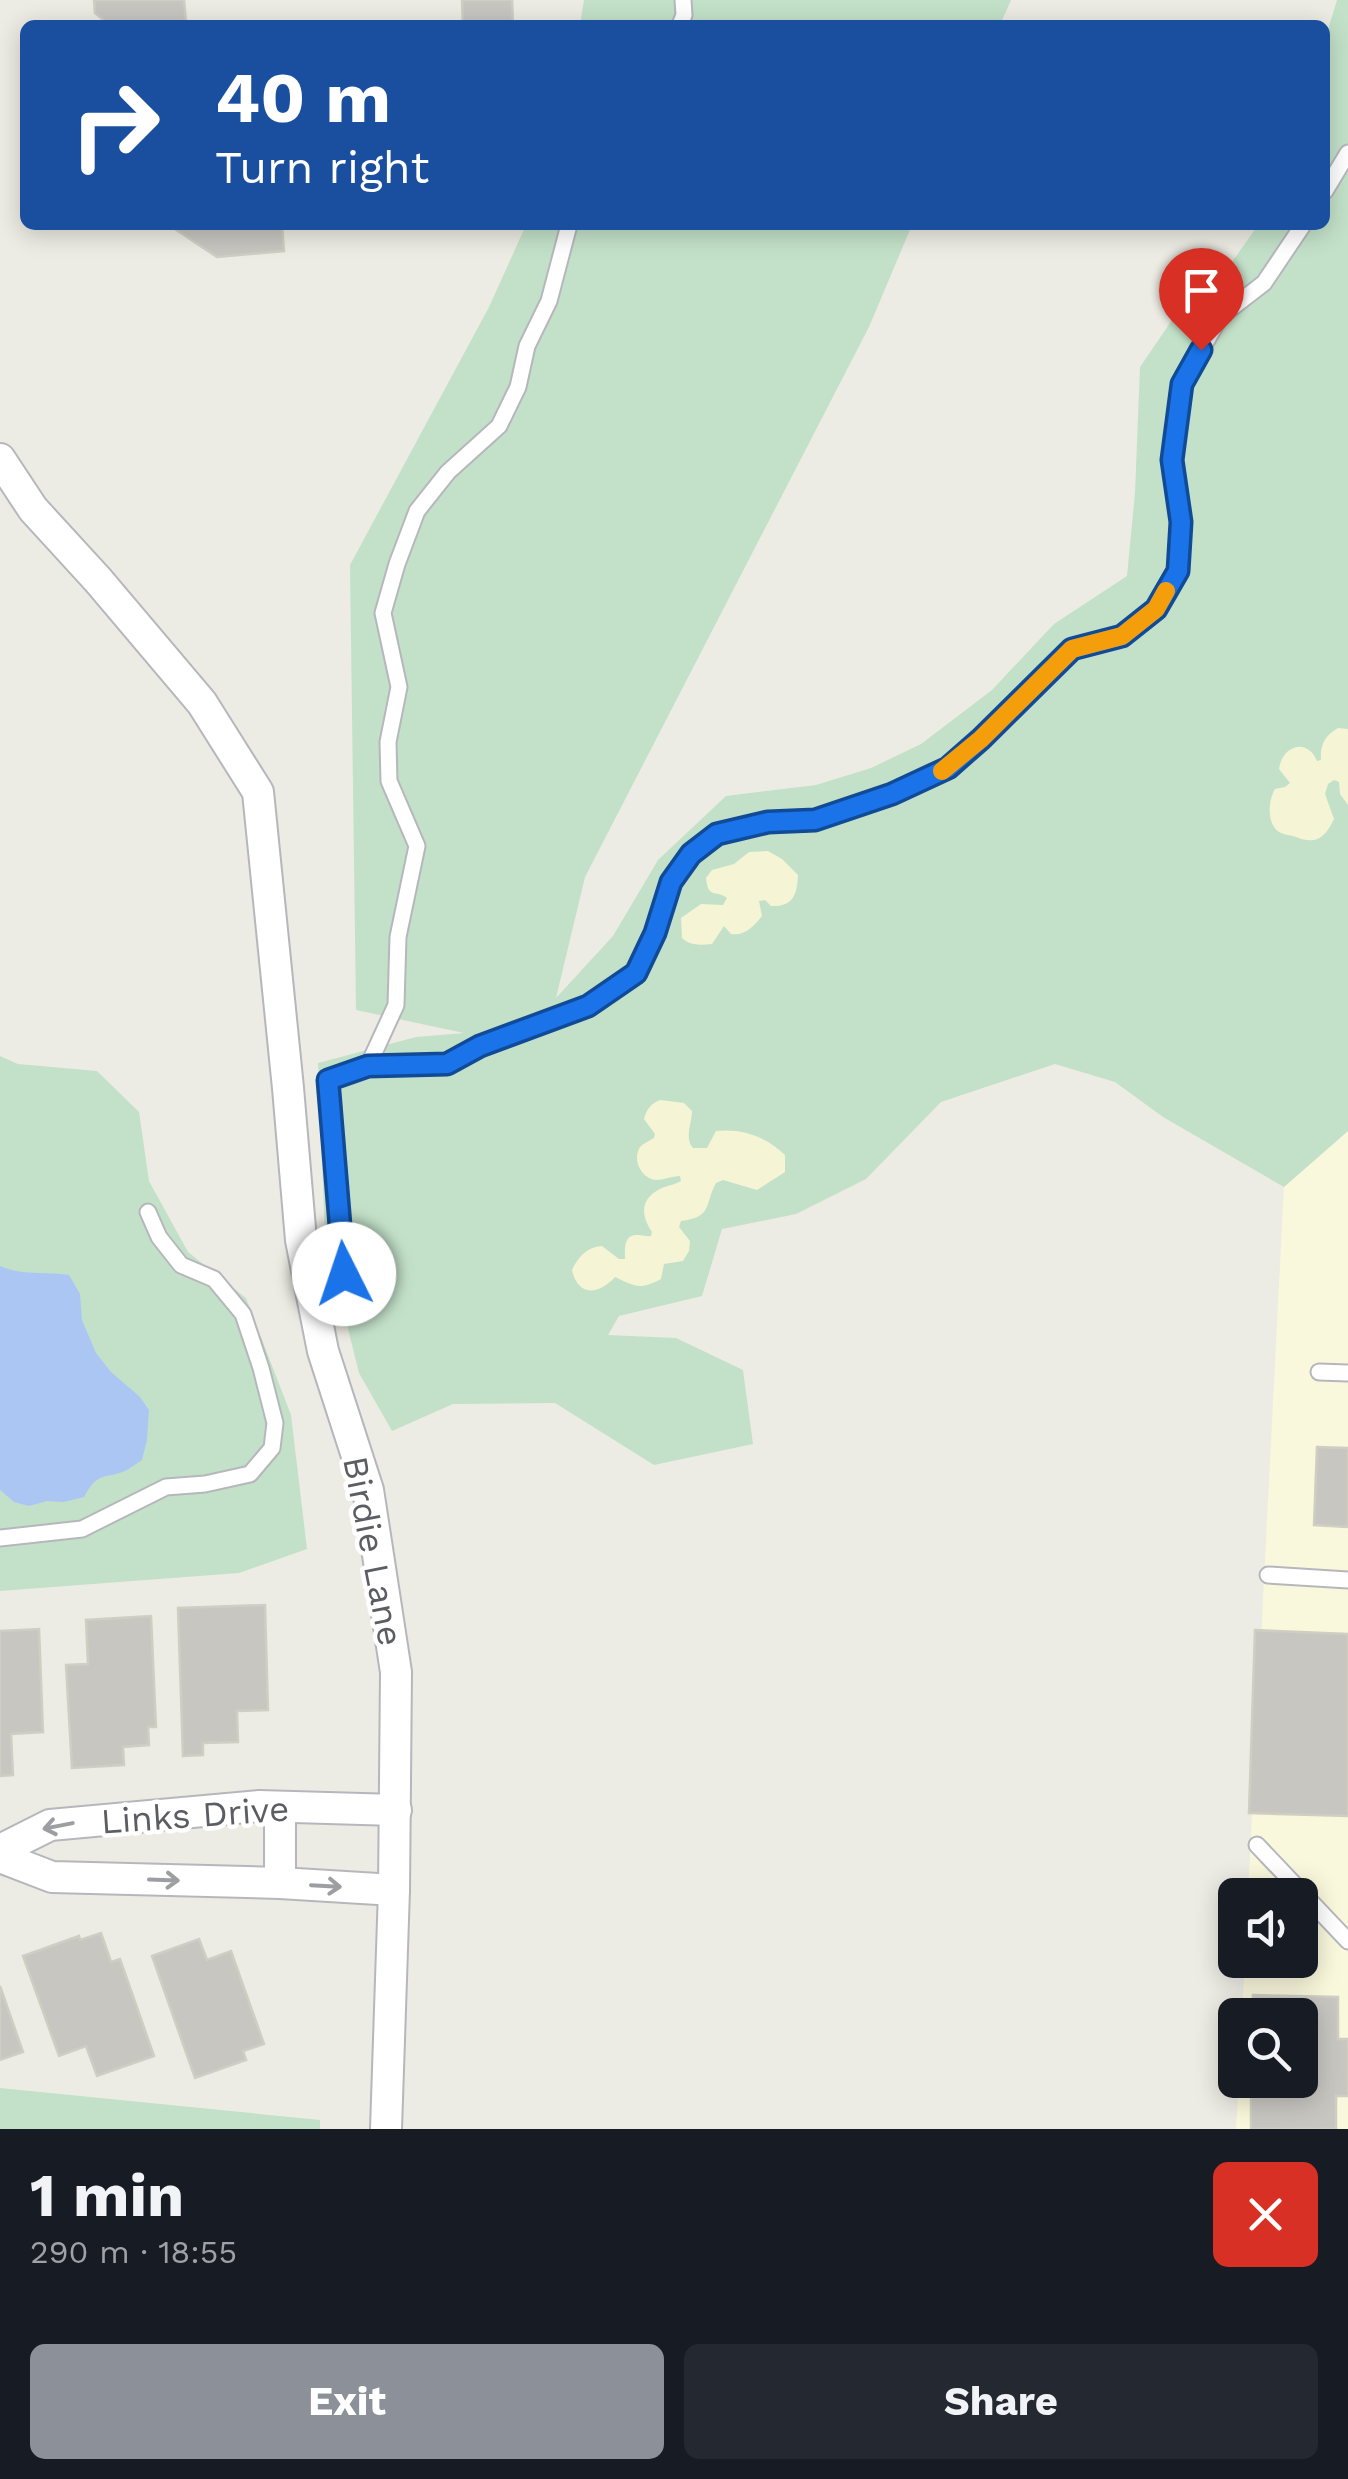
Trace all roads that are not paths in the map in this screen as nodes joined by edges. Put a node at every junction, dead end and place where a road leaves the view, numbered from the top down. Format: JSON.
{"nodes":[{"id":1,"x":1348,"y":153,"type":"edge"},
{"id":2,"x":1330,"y":183,"type":"edge"},
{"id":3,"x":568,"y":230,"type":"edge"},
{"id":4,"x":1300,"y":230,"type":"edge"},
{"id":5,"x":0,"y":459,"type":"edge"},
{"id":6,"x":368,"y":1066,"type":"junction"},
{"id":7,"x":148,"y":1212,"type":"dead end"},
{"id":8,"x":344,"y":1274,"type":"dead end"},
{"id":9,"x":1319,"y":1372,"type":"dead end"},
{"id":10,"x":1348,"y":1373,"type":"edge"},
{"id":11,"x":0,"y":1538,"type":"edge"},
{"id":12,"x":1268,"y":1575,"type":"dead end"},
{"id":13,"x":1348,"y":1580,"type":"edge"},
{"id":14,"x":280,"y":1807,"type":"junction"},
{"id":15,"x":396,"y":1810,"type":"junction"},
{"id":16,"x":1257,"y":1846,"type":"dead end"},
{"id":17,"x":0,"y":1854,"type":"edge"},
{"id":18,"x":280,"y":1884,"type":"junction"},
{"id":19,"x":394,"y":1890,"type":"junction"},
{"id":20,"x":1348,"y":1941,"type":"edge"},
{"id":21,"x":386,"y":2129,"type":"edge"}],
"edges":[{"from":1,"to":2,"type":"lane"},
{"from":3,"to":6,"type":"lane"},
{"from":4,"to":6,"type":"lane"},
{"from":5,"to":15,"type":"street","name":"Birdie Lane"},
{"from":6,"to":8,"type":"lane"},
{"from":7,"to":11,"type":"lane"},
{"from":9,"to":10,"type":"lane"},
{"from":12,"to":13,"type":"lane"},
{"from":14,"to":15,"type":"street","name":"Links Drive"},
{"from":14,"to":17,"type":"street","name":"Links Drive","one_way":true},
{"from":14,"to":18,"type":"street"},
{"from":15,"to":19,"type":"street","name":"Birdie Lane"},
{"from":16,"to":20,"type":"lane"},
{"from":17,"to":18,"type":"street","name":"Links Drive","one_way":true},
{"from":18,"to":19,"type":"street","name":"Links Drive","one_way":true},
{"from":19,"to":21,"type":"street","name":"Birdie Lane"}]}
